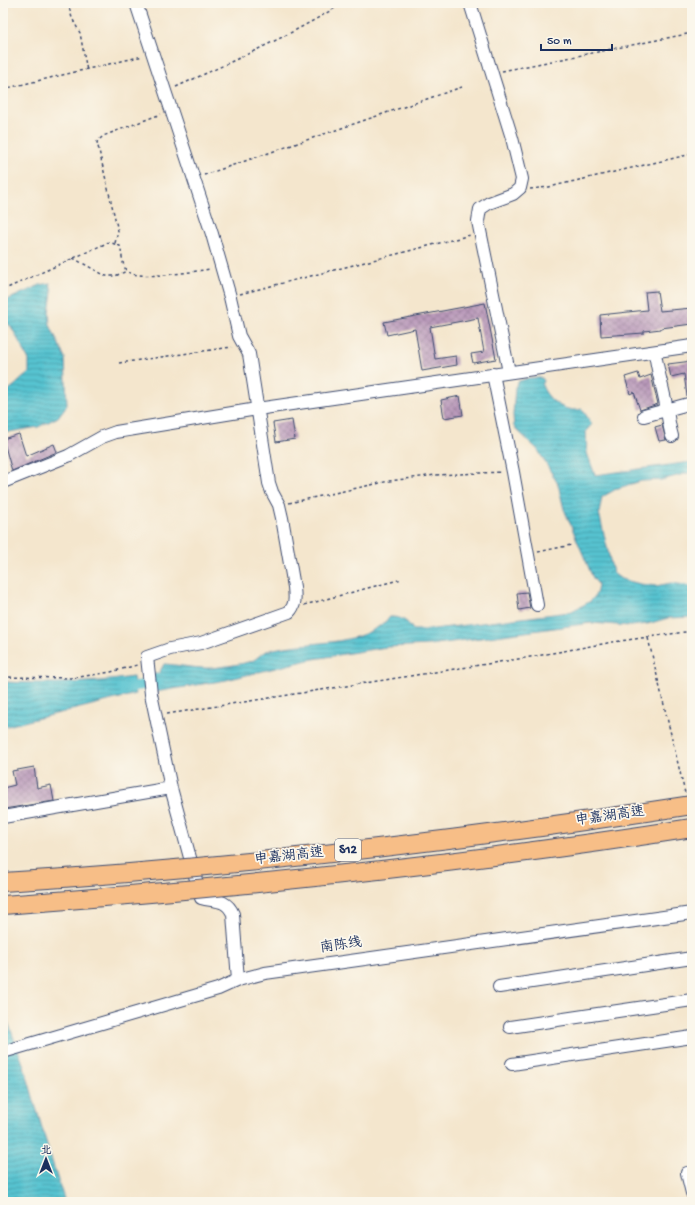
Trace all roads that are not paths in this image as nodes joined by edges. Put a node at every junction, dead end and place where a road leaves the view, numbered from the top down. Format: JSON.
{"nodes":[{"id":1,"x":136,"y":3,"type":"edge"},
{"id":2,"x":470,"y":3,"type":"edge"},
{"id":3,"x":692,"y":346,"type":"edge"},
{"id":4,"x":655,"y":352,"type":"junction"},
{"id":5,"x":509,"y":372,"type":"junction"},
{"id":6,"x":493,"y":374,"type":"junction"},
{"id":7,"x":692,"y":403,"type":"edge"},
{"id":8,"x":256,"y":409,"type":"junction"},
{"id":9,"x":667,"y":410,"type":"junction"},
{"id":10,"x":644,"y":416,"type":"dead end"},
{"id":11,"x":672,"y":436,"type":"dead end"},
{"id":12,"x":3,"y":482,"type":"edge"},
{"id":13,"x":537,"y":605,"type":"dead end"},
{"id":14,"x":171,"y":788,"type":"junction"},
{"id":15,"x":689,"y":802,"type":"edge"},
{"id":16,"x":3,"y":817,"type":"edge"},
{"id":17,"x":692,"y":828,"type":"edge"},
{"id":18,"x":3,"y":882,"type":"edge"},
{"id":19,"x":3,"y":905,"type":"edge"},
{"id":20,"x":692,"y":914,"type":"edge"},
{"id":21,"x":692,"y":958,"type":"edge"},
{"id":22,"x":238,"y":980,"type":"junction"},
{"id":23,"x":499,"y":987,"type":"dead end"},
{"id":24,"x":692,"y":1000,"type":"edge"},
{"id":25,"x":510,"y":1028,"type":"dead end"},
{"id":26,"x":692,"y":1037,"type":"edge"},
{"id":27,"x":3,"y":1052,"type":"edge"},
{"id":28,"x":512,"y":1064,"type":"dead end"},
{"id":29,"x":692,"y":1172,"type":"edge"},
{"id":30,"x":692,"y":1194,"type":"edge"}],
"edges":[{"from":1,"to":8,"type":"street"},
{"from":2,"to":5,"type":"street"},
{"from":3,"to":4,"type":"street"},
{"from":4,"to":5,"type":"street"},
{"from":4,"to":9,"type":"street"},
{"from":5,"to":6,"type":"street"},
{"from":6,"to":8,"type":"street"},
{"from":6,"to":13,"type":"street"},
{"from":7,"to":9,"type":"street"},
{"from":8,"to":12,"type":"street"},
{"from":8,"to":14,"type":"street"},
{"from":9,"to":10,"type":"street"},
{"from":9,"to":11,"type":"street"},
{"from":14,"to":16,"type":"street"},
{"from":14,"to":22,"type":"street"},
{"from":15,"to":18,"type":"highway","name":"申嘉湖高速","number":"S12","bridge":true},
{"from":17,"to":19,"type":"highway","name":"申嘉湖高速","number":"S12","bridge":true},
{"from":20,"to":22,"type":"street","name":"南陈线"},
{"from":21,"to":23,"type":"street"},
{"from":22,"to":27,"type":"street","name":"南陈线"},
{"from":24,"to":25,"type":"street"},
{"from":26,"to":28,"type":"street"},
{"from":29,"to":30,"type":"street"}]}
